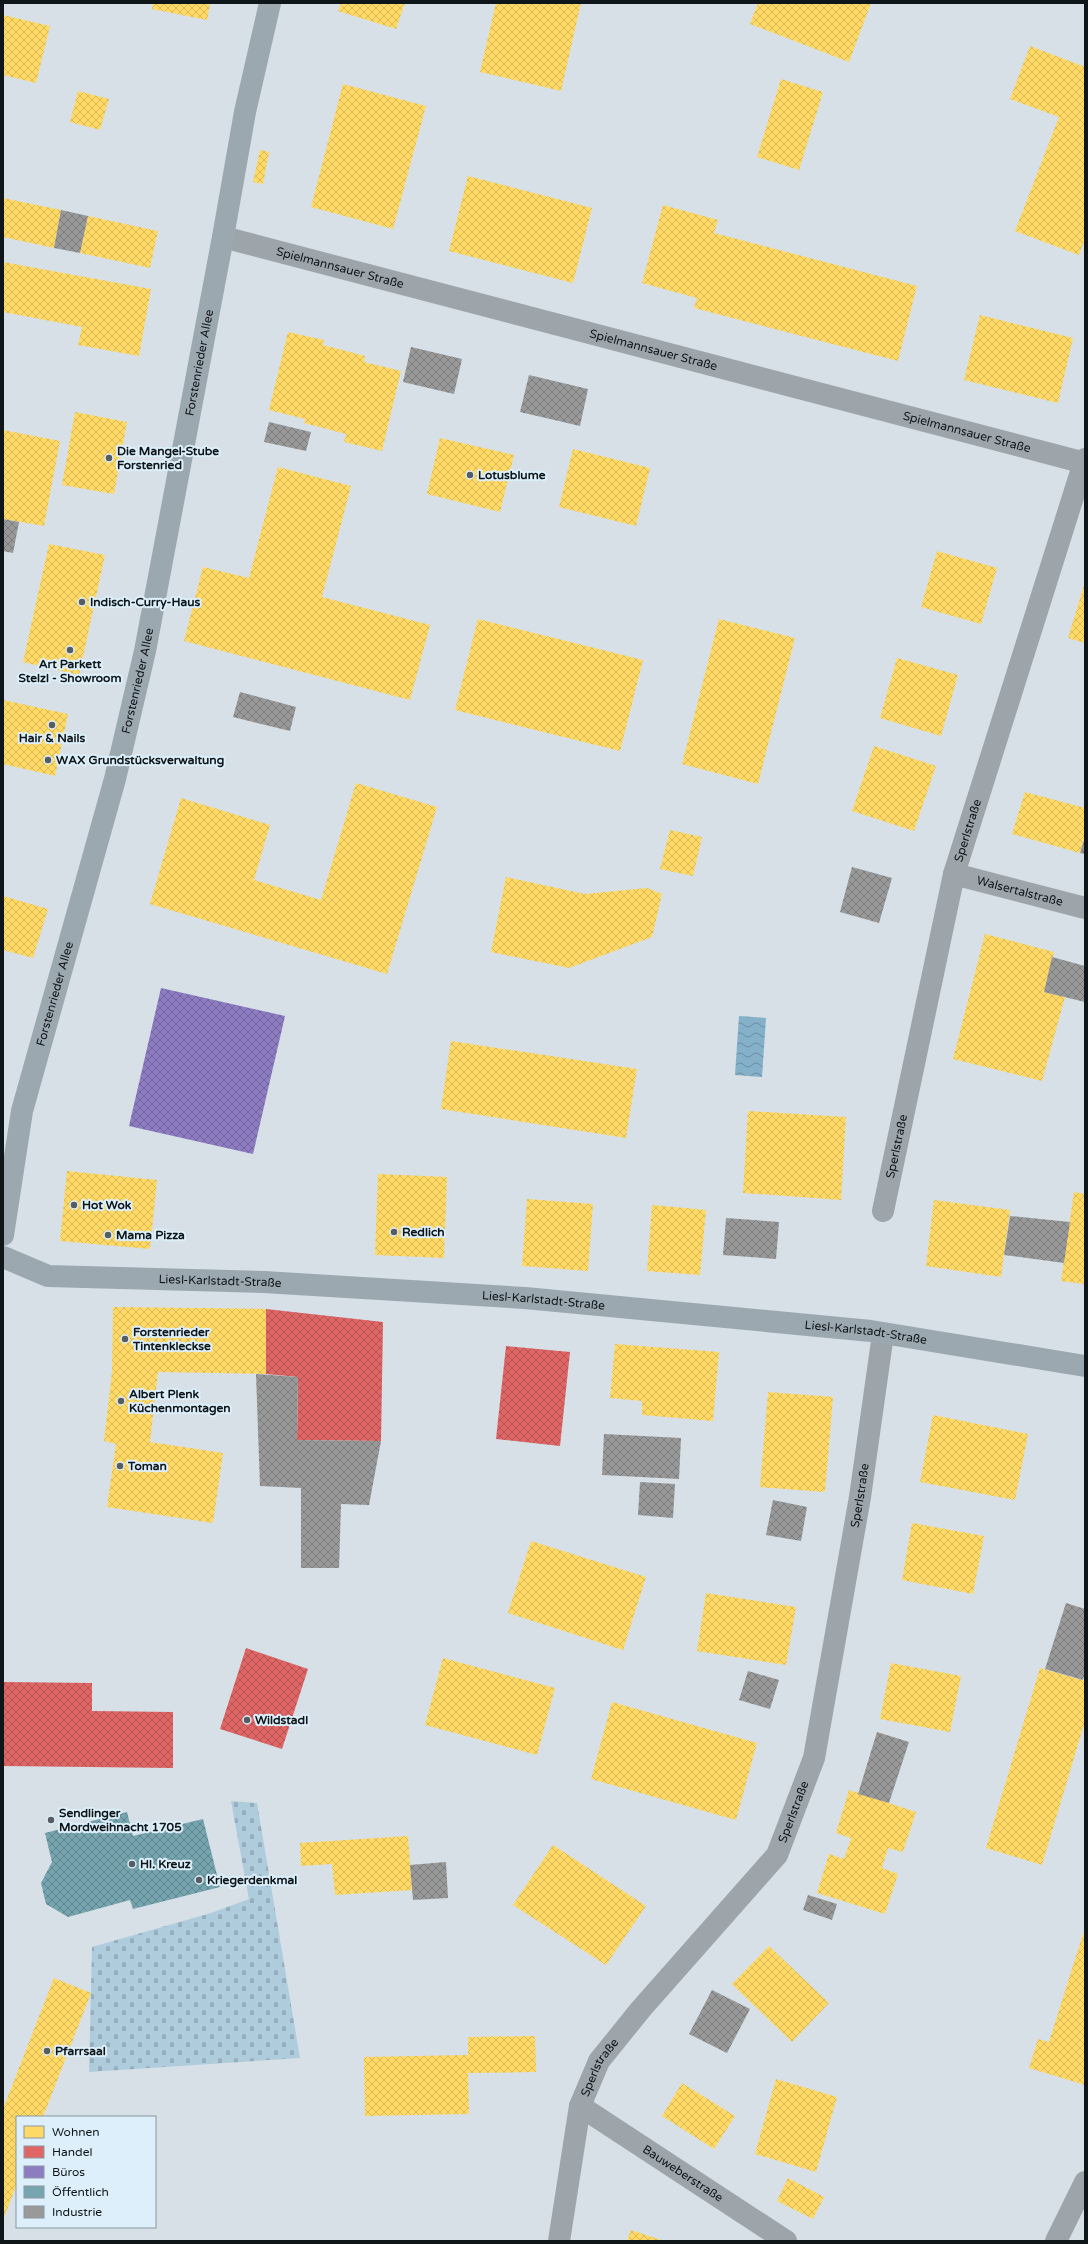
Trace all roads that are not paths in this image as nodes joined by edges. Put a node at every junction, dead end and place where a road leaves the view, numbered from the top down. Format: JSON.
{"nodes":[{"id":1,"x":270,"y":3,"type":"edge"},
{"id":2,"x":223,"y":236,"type":"junction"},
{"id":3,"x":1084,"y":462,"type":"edge"},
{"id":4,"x":954,"y":874,"type":"junction"},
{"id":5,"x":1085,"y":908,"type":"edge"},
{"id":6,"x":883,"y":1211,"type":"dead end"},
{"id":7,"x":3,"y":1235,"type":"edge"},
{"id":8,"x":3,"y":1257,"type":"edge"},
{"id":9,"x":883,"y":1334,"type":"junction"},
{"id":10,"x":1085,"y":1366,"type":"edge"},
{"id":11,"x":580,"y":2106,"type":"junction"},
{"id":12,"x":1085,"y":2182,"type":"edge"},
{"id":13,"x":560,"y":2232,"type":"edge"},
{"id":14,"x":786,"y":2241,"type":"edge"},
{"id":15,"x":1056,"y":2241,"type":"edge"}],
"edges":[{"from":1,"to":2,"type":"main road","name":"Forstenrieder Allee"},
{"from":2,"to":3,"type":"street","name":"Spielmannsauer Straße"},
{"from":2,"to":7,"type":"main road","name":"Forstenrieder Allee"},
{"from":3,"to":4,"type":"street","name":"Sperlstraße"},
{"from":4,"to":5,"type":"street","name":"Walsertalstraße"},
{"from":4,"to":6,"type":"street","name":"Sperlstraße"},
{"from":8,"to":9,"type":"main road","name":"Liesl-Karlstadt-Straße"},
{"from":9,"to":10,"type":"main road","name":"Liesl-Karlstadt-Straße"},
{"from":9,"to":11,"type":"street","name":"Sperlstraße"},
{"from":11,"to":13,"type":"street","name":"Sperlstraße"},
{"from":11,"to":14,"type":"street","name":"Bauweberstraße"},
{"from":12,"to":15,"type":"street"}]}
